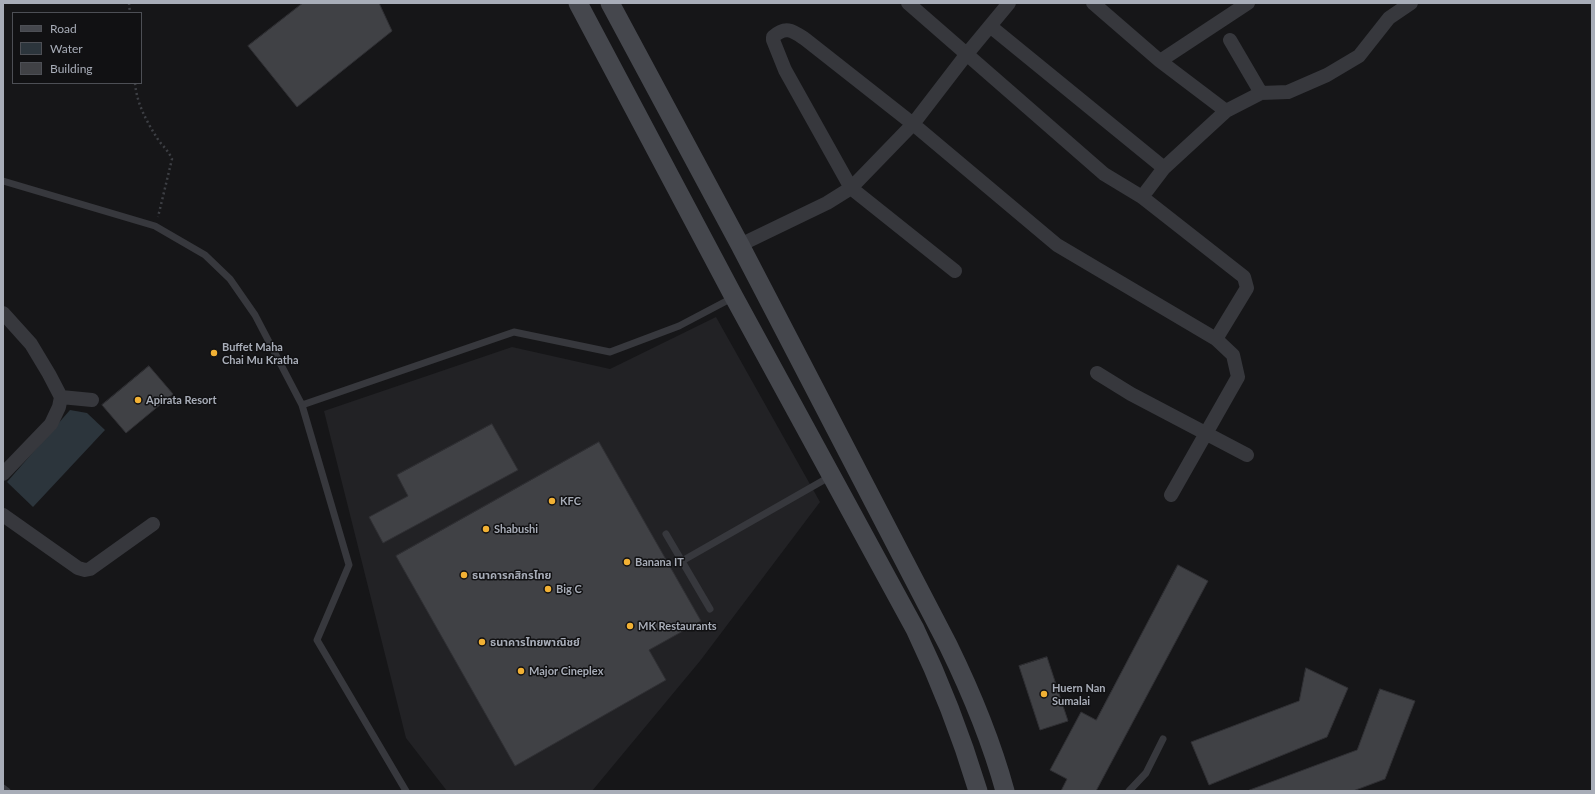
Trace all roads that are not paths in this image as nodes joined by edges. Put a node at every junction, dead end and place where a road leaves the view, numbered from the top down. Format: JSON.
{"nodes":[{"id":1,"x":578,"y":3,"type":"edge"},
{"id":2,"x":610,"y":3,"type":"edge"},
{"id":3,"x":908,"y":3,"type":"edge"},
{"id":4,"x":1009,"y":3,"type":"edge"},
{"id":5,"x":1094,"y":3,"type":"edge"},
{"id":6,"x":1248,"y":3,"type":"edge"},
{"id":7,"x":1411,"y":3,"type":"edge"},
{"id":8,"x":990,"y":26,"type":"junction"},
{"id":9,"x":1230,"y":40,"type":"dead end"},
{"id":10,"x":966,"y":55,"type":"junction"},
{"id":11,"x":1160,"y":60,"type":"junction"},
{"id":12,"x":1261,"y":93,"type":"junction"},
{"id":13,"x":1226,"y":111,"type":"junction"},
{"id":14,"x":913,"y":124,"type":"junction"},
{"id":15,"x":1164,"y":168,"type":"junction"},
{"id":16,"x":3,"y":181,"type":"edge"},
{"id":17,"x":851,"y":188,"type":"junction"},
{"id":18,"x":1142,"y":197,"type":"junction"},
{"id":19,"x":740,"y":246,"type":"junction"},
{"id":20,"x":954,"y":271,"type":"dead end"},
{"id":21,"x":734,"y":297,"type":"junction"},
{"id":22,"x":3,"y":313,"type":"edge"},
{"id":23,"x":1216,"y":339,"type":"junction"},
{"id":24,"x":1097,"y":373,"type":"dead end"},
{"id":25,"x":61,"y":397,"type":"junction"},
{"id":26,"x":92,"y":400,"type":"dead end"},
{"id":27,"x":302,"y":405,"type":"junction"},
{"id":28,"x":1205,"y":434,"type":"junction"},
{"id":29,"x":1247,"y":455,"type":"dead end"},
{"id":30,"x":3,"y":474,"type":"edge"},
{"id":31,"x":832,"y":476,"type":"junction"},
{"id":32,"x":1171,"y":495,"type":"dead end"},
{"id":33,"x":3,"y":515,"type":"edge"},
{"id":34,"x":153,"y":524,"type":"dead end"},
{"id":35,"x":666,"y":534,"type":"dead end"},
{"id":36,"x":682,"y":561,"type":"junction"},
{"id":37,"x":710,"y":609,"type":"dead end"},
{"id":38,"x":1163,"y":738,"type":"dead end"},
{"id":39,"x":3,"y":788,"type":"edge"},
{"id":40,"x":7,"y":791,"type":"edge"},
{"id":41,"x":406,"y":791,"type":"edge"},
{"id":42,"x":978,"y":791,"type":"edge"},
{"id":43,"x":1005,"y":791,"type":"edge"},
{"id":44,"x":1129,"y":791,"type":"edge"}],
"edges":[{"from":1,"to":21,"type":"main road"},
{"from":2,"to":19,"type":"main road"},
{"from":3,"to":10,"type":"street"},
{"from":4,"to":8,"type":"street"},
{"from":5,"to":11,"type":"street"},
{"from":6,"to":11,"type":"street"},
{"from":7,"to":12,"type":"street"},
{"from":8,"to":10,"type":"street"},
{"from":8,"to":15,"type":"street"},
{"from":9,"to":12,"type":"street"},
{"from":10,"to":14,"type":"street"},
{"from":10,"to":18,"type":"street"},
{"from":11,"to":13,"type":"street"},
{"from":12,"to":13,"type":"street"},
{"from":13,"to":15,"type":"street"},
{"from":14,"to":17,"type":"street"},
{"from":14,"to":17,"type":"street"},
{"from":14,"to":23,"type":"street"},
{"from":15,"to":18,"type":"street"},
{"from":16,"to":27,"type":"lane"},
{"from":17,"to":19,"type":"street"},
{"from":17,"to":20,"type":"street"},
{"from":18,"to":23,"type":"street"},
{"from":19,"to":43,"type":"main road"},
{"from":21,"to":27,"type":"lane"},
{"from":21,"to":31,"type":"main road"},
{"from":22,"to":25,"type":"street"},
{"from":23,"to":28,"type":"street"},
{"from":24,"to":28,"type":"street"},
{"from":25,"to":26,"type":"street"},
{"from":25,"to":30,"type":"street"},
{"from":27,"to":41,"type":"lane"},
{"from":28,"to":29,"type":"street"},
{"from":28,"to":32,"type":"street"},
{"from":31,"to":36,"type":"lane"},
{"from":31,"to":42,"type":"main road"},
{"from":33,"to":34,"type":"street"},
{"from":35,"to":36,"type":"lane"},
{"from":36,"to":37,"type":"lane"},
{"from":38,"to":44,"type":"lane"},
{"from":39,"to":40,"type":"lane"}]}
